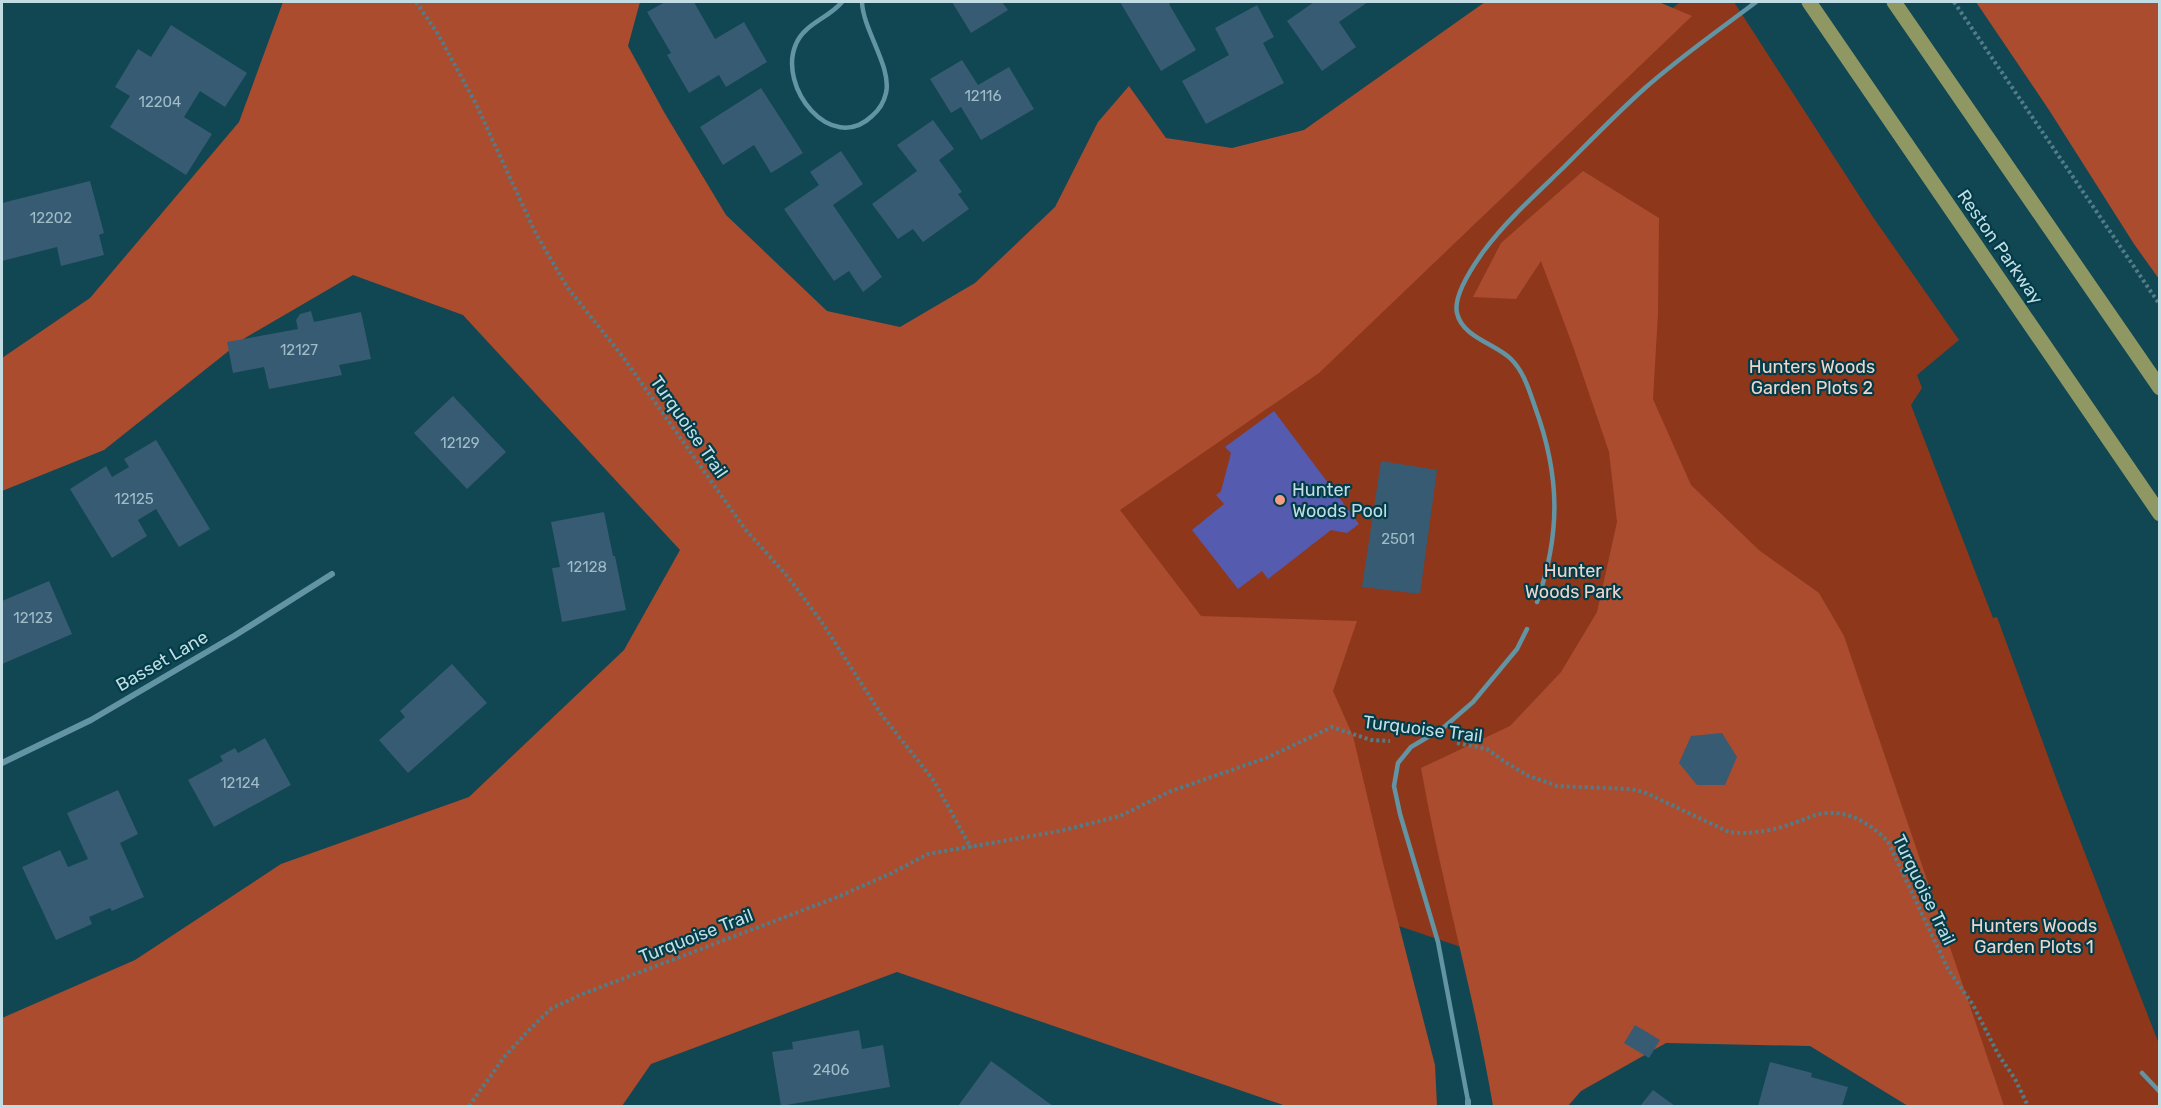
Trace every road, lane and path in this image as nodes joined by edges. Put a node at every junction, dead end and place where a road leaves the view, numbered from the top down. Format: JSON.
{"nodes":[{"id":1,"x":416,"y":2,"type":"edge"},
{"id":2,"x":842,"y":2,"type":"edge"},
{"id":3,"x":862,"y":2,"type":"edge"},
{"id":4,"x":1756,"y":2,"type":"edge"},
{"id":5,"x":1809,"y":2,"type":"edge"},
{"id":6,"x":1894,"y":2,"type":"edge"},
{"id":7,"x":1954,"y":2,"type":"edge"},
{"id":8,"x":2160,"y":305,"type":"edge"},
{"id":9,"x":2160,"y":388,"type":"edge"},
{"id":10,"x":2160,"y":514,"type":"edge"},
{"id":11,"x":332,"y":574,"type":"dead end"},
{"id":12,"x":1537,"y":602,"type":"dead end"},
{"id":13,"x":1527,"y":629,"type":"dead end"},
{"id":14,"x":1420,"y":742,"type":"junction"},
{"id":15,"x":2,"y":763,"type":"edge"},
{"id":16,"x":971,"y":848,"type":"junction"},
{"id":17,"x":2142,"y":1073,"type":"dead end"},
{"id":18,"x":2160,"y":1092,"type":"edge"},
{"id":19,"x":1468,"y":1104,"type":"edge"},
{"id":20,"x":469,"y":1107,"type":"edge"},
{"id":21,"x":2028,"y":1107,"type":"edge"}],
"edges":[{"from":1,"to":16,"type":"path","name":"Turquoise Trail"},
{"from":2,"to":3,"type":"lane"},
{"from":4,"to":12,"type":"lane"},
{"from":5,"to":10,"type":"main road","name":"Reston Parkway"},
{"from":6,"to":9,"type":"main road"},
{"from":7,"to":8,"type":"path"},
{"from":11,"to":15,"type":"street","name":"Basset Lane"},
{"from":13,"to":14,"type":"lane"},
{"from":14,"to":16,"type":"path","name":"Turquoise Trail"},
{"from":14,"to":19,"type":"lane"},
{"from":14,"to":21,"type":"path","name":"Turquoise Trail"},
{"from":16,"to":20,"type":"path","name":"Turquoise Trail"},
{"from":17,"to":18,"type":"lane"}]}
